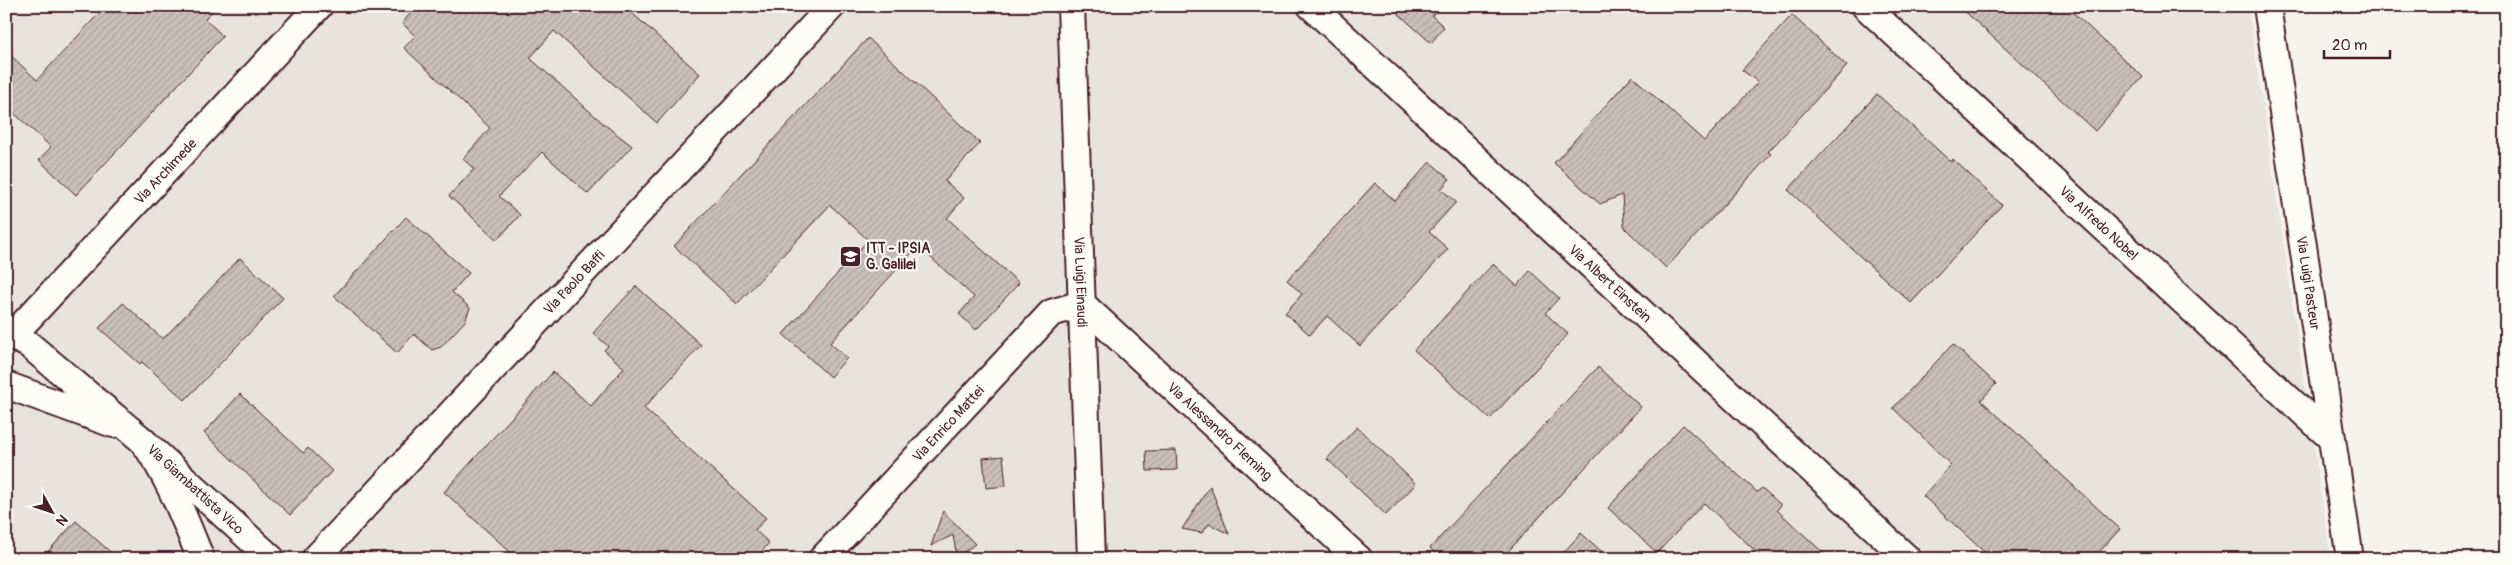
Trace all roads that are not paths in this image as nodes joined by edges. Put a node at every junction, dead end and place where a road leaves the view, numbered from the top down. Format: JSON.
{"nodes":[{"id":1,"x":319,"y":6,"type":"edge"},
{"id":2,"x":832,"y":6,"type":"edge"},
{"id":3,"x":1071,"y":6,"type":"edge"},
{"id":4,"x":1311,"y":6,"type":"edge"},
{"id":5,"x":1865,"y":6,"type":"edge"},
{"id":6,"x":2266,"y":6,"type":"edge"},
{"id":7,"x":1082,"y":304,"type":"junction"},
{"id":8,"x":9,"y":335,"type":"edge"},
{"id":9,"x":6,"y":385,"type":"edge"},
{"id":10,"x":137,"y":436,"type":"junction"},
{"id":11,"x":2332,"y":439,"type":"junction"},
{"id":12,"x":202,"y":559,"type":"edge"},
{"id":13,"x":272,"y":559,"type":"edge"},
{"id":14,"x":315,"y":559,"type":"edge"},
{"id":15,"x":822,"y":559,"type":"edge"},
{"id":16,"x":1091,"y":559,"type":"edge"},
{"id":17,"x":1359,"y":559,"type":"edge"},
{"id":18,"x":1908,"y":559,"type":"edge"},
{"id":19,"x":2350,"y":559,"type":"edge"}],
"edges":[{"from":1,"to":8,"type":"street","name":"Via Archimede"},
{"from":2,"to":14,"type":"street","name":"Via Paolo Baffi"},
{"from":3,"to":7,"type":"street","name":"Via Luigi Einaudi"},
{"from":4,"to":18,"type":"street","name":"Via Albert Einstein"},
{"from":5,"to":11,"type":"street","name":"Via Alfredo Nobel"},
{"from":6,"to":11,"type":"street","name":"Via Luigi Pasteur"},
{"from":7,"to":15,"type":"street","name":"Via Enrico Mattei"},
{"from":7,"to":16,"type":"street","name":"Via Luigi Einaudi"},
{"from":7,"to":17,"type":"street","name":"Via Alessandro Fleming"},
{"from":8,"to":10,"type":"street","name":"Via Giambattista Vico"},
{"from":9,"to":10,"type":"street","name":"Via Giambattista Vico"},
{"from":10,"to":12,"type":"street","name":"Via Giambattista Vico"},
{"from":10,"to":13,"type":"street","name":"Via Giambattista Vico"},
{"from":11,"to":19,"type":"street","name":"Via Luigi Pasteur"}]}
